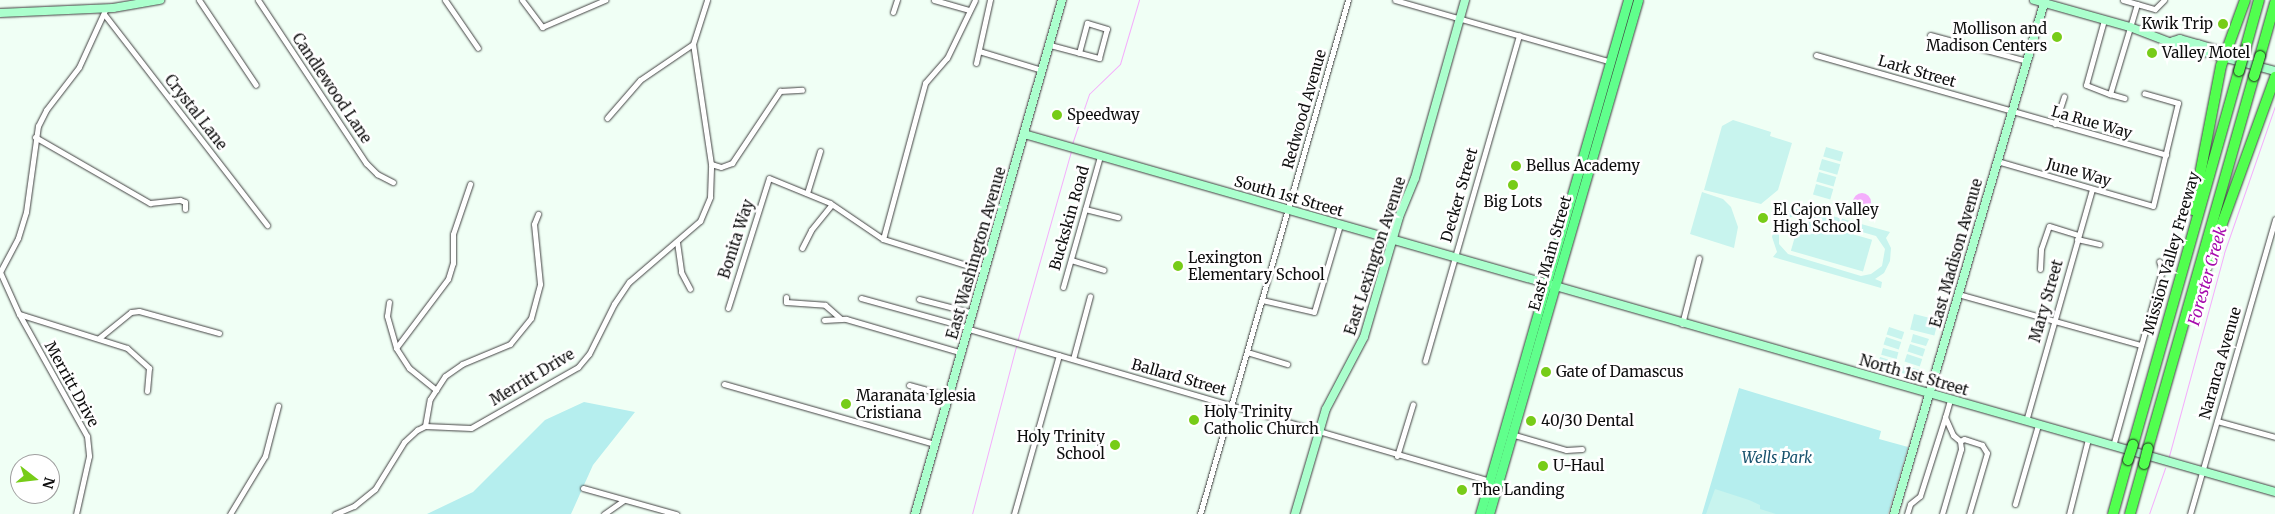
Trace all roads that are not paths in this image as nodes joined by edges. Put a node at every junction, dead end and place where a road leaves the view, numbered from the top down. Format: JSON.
{"nodes":[{"id":1,"x":160,"y":0,"type":"edge"},
{"id":2,"x":199,"y":0,"type":"edge"},
{"id":3,"x":258,"y":0,"type":"edge"},
{"id":4,"x":445,"y":0,"type":"edge"},
{"id":5,"x":522,"y":0,"type":"edge"},
{"id":6,"x":605,"y":0,"type":"edge"},
{"id":7,"x":707,"y":0,"type":"edge"},
{"id":8,"x":897,"y":0,"type":"edge"},
{"id":9,"x":934,"y":0,"type":"edge"},
{"id":10,"x":975,"y":0,"type":"edge"},
{"id":11,"x":990,"y":0,"type":"edge"},
{"id":12,"x":1062,"y":0,"type":"edge"},
{"id":13,"x":1348,"y":0,"type":"edge"},
{"id":14,"x":1396,"y":0,"type":"edge"},
{"id":15,"x":1465,"y":0,"type":"edge"},
{"id":16,"x":1628,"y":0,"type":"edge"},
{"id":17,"x":1638,"y":0,"type":"edge"},
{"id":18,"x":2034,"y":0,"type":"edge"},
{"id":19,"x":2123,"y":0,"type":"edge"},
{"id":20,"x":2164,"y":0,"type":"edge"},
{"id":21,"x":2245,"y":0,"type":"edge"},
{"id":22,"x":2259,"y":0,"type":"edge"},
{"id":23,"x":2044,"y":1,"type":"edge"},
{"id":24,"x":2275,"y":3,"type":"edge"},
{"id":25,"x":2137,"y":4,"type":"junction"},
{"id":26,"x":969,"y":10,"type":"junction"},
{"id":27,"x":105,"y":11,"type":"junction"},
{"id":28,"x":893,"y":12,"type":"dead end"},
{"id":29,"x":0,"y":13,"type":"edge"},
{"id":30,"x":1460,"y":19,"type":"junction"},
{"id":31,"x":2104,"y":20,"type":"junction"},
{"id":32,"x":2130,"y":27,"type":"junction"},
{"id":33,"x":1518,"y":35,"type":"junction"},
{"id":34,"x":1930,"y":35,"type":"dead end"},
{"id":35,"x":2173,"y":41,"type":"junction"},
{"id":36,"x":693,"y":44,"type":"junction"},
{"id":37,"x":2196,"y":44,"type":"junction"},
{"id":38,"x":1050,"y":45,"type":"junction"},
{"id":39,"x":2184,"y":47,"type":"junction"},
{"id":40,"x":478,"y":48,"type":"dead end"},
{"id":41,"x":979,"y":51,"type":"junction"},
{"id":42,"x":1079,"y":52,"type":"junction"},
{"id":43,"x":1816,"y":55,"type":"dead end"},
{"id":44,"x":2223,"y":55,"type":"junction"},
{"id":45,"x":2026,"y":61,"type":"junction"},
{"id":46,"x":976,"y":63,"type":"dead end"},
{"id":47,"x":1614,"y":63,"type":"junction"},
{"id":48,"x":1042,"y":70,"type":"junction"},
{"id":49,"x":2275,"y":71,"type":"edge"},
{"id":50,"x":2275,"y":78,"type":"edge"},
{"id":51,"x":256,"y":85,"type":"dead end"},
{"id":52,"x":802,"y":90,"type":"dead end"},
{"id":53,"x":2144,"y":92,"type":"dead end"},
{"id":54,"x":2110,"y":94,"type":"junction"},
{"id":55,"x":2064,"y":96,"type":"dead end"},
{"id":56,"x":2124,"y":98,"type":"dead end"},
{"id":57,"x":2012,"y":112,"type":"junction"},
{"id":58,"x":607,"y":118,"type":"dead end"},
{"id":59,"x":2055,"y":124,"type":"junction"},
{"id":60,"x":1024,"y":134,"type":"junction"},
{"id":61,"x":35,"y":137,"type":"junction"},
{"id":62,"x":820,"y":151,"type":"dead end"},
{"id":63,"x":2166,"y":155,"type":"junction"},
{"id":64,"x":1100,"y":156,"type":"junction"},
{"id":65,"x":1997,"y":161,"type":"junction"},
{"id":66,"x":711,"y":164,"type":"junction"},
{"id":67,"x":393,"y":182,"type":"dead end"},
{"id":68,"x":470,"y":184,"type":"dead end"},
{"id":69,"x":2092,"y":189,"type":"junction"},
{"id":70,"x":807,"y":193,"type":"junction"},
{"id":71,"x":831,"y":204,"type":"junction"},
{"id":72,"x":185,"y":209,"type":"dead end"},
{"id":73,"x":1085,"y":209,"type":"junction"},
{"id":74,"x":1288,"y":210,"type":"junction"},
{"id":75,"x":538,"y":214,"type":"dead end"},
{"id":76,"x":1118,"y":217,"type":"dead end"},
{"id":77,"x":2275,"y":219,"type":"edge"},
{"id":78,"x":267,"y":225,"type":"dead end"},
{"id":79,"x":1340,"y":225,"type":"junction"},
{"id":80,"x":2077,"y":237,"type":"junction"},
{"id":81,"x":884,"y":239,"type":"junction"},
{"id":82,"x":1392,"y":240,"type":"junction"},
{"id":83,"x":677,"y":242,"type":"junction"},
{"id":84,"x":2099,"y":244,"type":"dead end"},
{"id":85,"x":802,"y":248,"type":"dead end"},
{"id":86,"x":1454,"y":258,"type":"junction"},
{"id":87,"x":1699,"y":258,"type":"dead end"},
{"id":88,"x":1071,"y":260,"type":"junction"},
{"id":89,"x":2159,"y":261,"type":"dead end"},
{"id":90,"x":2040,"y":268,"type":"dead end"},
{"id":91,"x":1104,"y":270,"type":"dead end"},
{"id":92,"x":985,"y":271,"type":"junction"},
{"id":93,"x":2182,"y":271,"type":"junction"},
{"id":94,"x":0,"y":272,"type":"edge"},
{"id":95,"x":1063,"y":286,"type":"dead end"},
{"id":96,"x":1550,"y":286,"type":"junction"},
{"id":97,"x":690,"y":289,"type":"dead end"},
{"id":98,"x":2193,"y":293,"type":"junction"},
{"id":99,"x":1958,"y":294,"type":"junction"},
{"id":100,"x":786,"y":296,"type":"dead end"},
{"id":101,"x":1090,"y":296,"type":"dead end"},
{"id":102,"x":861,"y":298,"type":"dead end"},
{"id":103,"x":919,"y":299,"type":"dead end"},
{"id":104,"x":1262,"y":300,"type":"junction"},
{"id":105,"x":389,"y":302,"type":"dead end"},
{"id":106,"x":728,"y":308,"type":"dead end"},
{"id":107,"x":973,"y":313,"type":"junction"},
{"id":108,"x":20,"y":314,"type":"junction"},
{"id":109,"x":843,"y":319,"type":"junction"},
{"id":110,"x":824,"y":320,"type":"dead end"},
{"id":111,"x":2053,"y":321,"type":"junction"},
{"id":112,"x":1682,"y":324,"type":"junction"},
{"id":113,"x":969,"y":329,"type":"junction"},
{"id":114,"x":219,"y":333,"type":"dead end"},
{"id":115,"x":99,"y":338,"type":"junction"},
{"id":116,"x":2142,"y":345,"type":"junction"},
{"id":117,"x":396,"y":348,"type":"junction"},
{"id":118,"x":1247,"y":352,"type":"junction"},
{"id":119,"x":962,"y":353,"type":"junction"},
{"id":120,"x":1059,"y":356,"type":"junction"},
{"id":121,"x":1073,"y":360,"type":"junction"},
{"id":122,"x":1425,"y":361,"type":"dead end"},
{"id":123,"x":1287,"y":364,"type":"dead end"},
{"id":124,"x":724,"y":384,"type":"dead end"},
{"id":125,"x":909,"y":385,"type":"dead end"},
{"id":126,"x":436,"y":390,"type":"junction"},
{"id":127,"x":147,"y":391,"type":"dead end"},
{"id":128,"x":1929,"y":394,"type":"junction"},
{"id":129,"x":949,"y":396,"type":"junction"},
{"id":130,"x":1950,"y":400,"type":"junction"},
{"id":131,"x":1413,"y":404,"type":"dead end"},
{"id":132,"x":1231,"y":405,"type":"junction"},
{"id":133,"x":278,"y":406,"type":"dead end"},
{"id":134,"x":1945,"y":417,"type":"junction"},
{"id":135,"x":2026,"y":421,"type":"junction"},
{"id":136,"x":2217,"y":421,"type":"junction"},
{"id":137,"x":2038,"y":425,"type":"junction"},
{"id":138,"x":425,"y":426,"type":"junction"},
{"id":139,"x":1318,"y":431,"type":"junction"},
{"id":140,"x":1508,"y":432,"type":"junction"},
{"id":141,"x":2275,"y":437,"type":"edge"},
{"id":142,"x":2088,"y":439,"type":"junction"},
{"id":143,"x":1960,"y":441,"type":"junction"},
{"id":144,"x":935,"y":444,"type":"junction"},
{"id":145,"x":2113,"y":446,"type":"junction"},
{"id":146,"x":1582,"y":449,"type":"dead end"},
{"id":147,"x":1397,"y":456,"type":"junction"},
{"id":148,"x":2202,"y":472,"type":"junction"},
{"id":149,"x":1494,"y":482,"type":"junction"},
{"id":150,"x":583,"y":488,"type":"dead end"},
{"id":151,"x":2275,"y":492,"type":"edge"},
{"id":152,"x":624,"y":500,"type":"junction"},
{"id":153,"x":2015,"y":504,"type":"dead end"},
{"id":154,"x":76,"y":514,"type":"edge"},
{"id":155,"x":230,"y":514,"type":"edge"},
{"id":156,"x":335,"y":514,"type":"edge"},
{"id":157,"x":604,"y":514,"type":"edge"},
{"id":158,"x":672,"y":514,"type":"edge"},
{"id":159,"x":915,"y":514,"type":"edge"},
{"id":160,"x":1014,"y":514,"type":"edge"},
{"id":161,"x":1200,"y":514,"type":"edge"},
{"id":162,"x":1294,"y":514,"type":"edge"},
{"id":163,"x":1480,"y":514,"type":"edge"},
{"id":164,"x":1489,"y":514,"type":"edge"},
{"id":165,"x":1894,"y":514,"type":"edge"},
{"id":166,"x":1908,"y":514,"type":"edge"},
{"id":167,"x":1942,"y":514,"type":"edge"},
{"id":168,"x":1969,"y":514,"type":"edge"},
{"id":169,"x":2069,"y":514,"type":"edge"},
{"id":170,"x":2113,"y":514,"type":"edge"},
{"id":171,"x":2130,"y":514,"type":"edge"},
{"id":172,"x":2190,"y":514,"type":"edge"}],
"edges":[{"from":1,"to":27,"type":"street"},
{"from":2,"to":51,"type":"street"},
{"from":3,"to":67,"type":"street","name":"Candlewood Lane"},
{"from":4,"to":40,"type":"street"},
{"from":5,"to":6,"type":"street"},
{"from":7,"to":36,"type":"street","name":"Merritt Drive"},
{"from":8,"to":28,"type":"street"},
{"from":9,"to":26,"type":"street"},
{"from":10,"to":26,"type":"street"},
{"from":11,"to":41,"type":"street"},
{"from":12,"to":38,"type":"street","name":"East Washington Avenue"},
{"from":13,"to":74,"type":"street","name":"Redwood Avenue"},
{"from":14,"to":30,"type":"street"},
{"from":15,"to":30,"type":"street","name":"East Lexington Avenue"},
{"from":16,"to":47,"type":"main road","name":"East Main Street"},
{"from":17,"to":47,"type":"main road","name":"East Main Street"},
{"from":18,"to":23,"type":"street"},
{"from":19,"to":25,"type":"street"},
{"from":20,"to":25,"type":"street"},
{"from":21,"to":44,"type":"highway"},
{"from":22,"to":93,"type":"highway","name":"Mission Valley Freeway","bridge":true},
{"from":23,"to":31,"type":"street"},
{"from":23,"to":45,"type":"street","name":"East Madison Avenue"},
{"from":24,"to":98,"type":"highway","name":"Mission Valley Freeway","bridge":true},
{"from":25,"to":32,"type":"street"},
{"from":26,"to":81,"type":"street"},
{"from":27,"to":29,"type":"street"},
{"from":27,"to":61,"type":"street"},
{"from":27,"to":78,"type":"street","name":"Crystal Lane"},
{"from":30,"to":33,"type":"street"},
{"from":30,"to":82,"type":"street","name":"East Lexington Avenue"},
{"from":31,"to":32,"type":"street"},
{"from":31,"to":54,"type":"street"},
{"from":32,"to":35,"type":"street"},
{"from":32,"to":54,"type":"street"},
{"from":33,"to":47,"type":"street"},
{"from":33,"to":86,"type":"street","name":"Decker Street"},
{"from":34,"to":45,"type":"street"},
{"from":35,"to":37,"type":"street"},
{"from":35,"to":39,"type":"street"},
{"from":36,"to":58,"type":"street"},
{"from":36,"to":66,"type":"street","name":"Merritt Drive"},
{"from":37,"to":39,"type":"street"},
{"from":37,"to":44,"type":"street"},
{"from":38,"to":42,"type":"street"},
{"from":38,"to":48,"type":"street","name":"East Washington Avenue"},
{"from":39,"to":44,"type":"street"},
{"from":41,"to":46,"type":"street"},
{"from":41,"to":48,"type":"street"},
{"from":42,"to":42,"type":"street"},
{"from":43,"to":57,"type":"street","name":"Lark Street"},
{"from":44,"to":49,"type":"street"},
{"from":44,"to":93,"type":"highway"},
{"from":45,"to":57,"type":"street","name":"East Madison Avenue"},
{"from":47,"to":96,"type":"main road","name":"East Main Street"},
{"from":48,"to":60,"type":"street","name":"East Washington Avenue"},
{"from":50,"to":98,"type":"highway"},
{"from":52,"to":66,"type":"street"},
{"from":53,"to":63,"type":"street"},
{"from":54,"to":56,"type":"street"},
{"from":55,"to":59,"type":"street"},
{"from":57,"to":59,"type":"street","name":"La Rue Way"},
{"from":57,"to":65,"type":"street","name":"East Madison Avenue"},
{"from":59,"to":63,"type":"street","name":"La Rue Way"},
{"from":60,"to":64,"type":"street","name":"South 1st Street"},
{"from":60,"to":92,"type":"street","name":"East Washington Avenue"},
{"from":61,"to":72,"type":"street"},
{"from":61,"to":94,"type":"street"},
{"from":62,"to":70,"type":"street"},
{"from":63,"to":69,"type":"street","name":"June Way"},
{"from":64,"to":73,"type":"street","name":"Buckskin Road"},
{"from":64,"to":74,"type":"street","name":"South 1st Street"},
{"from":65,"to":69,"type":"street","name":"June Way"},
{"from":65,"to":99,"type":"street","name":"East Madison Avenue"},
{"from":66,"to":83,"type":"street","name":"Merritt Drive"},
{"from":68,"to":117,"type":"street"},
{"from":69,"to":80,"type":"street","name":"Mary Street"},
{"from":70,"to":71,"type":"street"},
{"from":70,"to":106,"type":"street","name":"Bonita Way"},
{"from":71,"to":81,"type":"street"},
{"from":71,"to":85,"type":"street"},
{"from":73,"to":76,"type":"street"},
{"from":73,"to":88,"type":"street","name":"Buckskin Road"},
{"from":74,"to":79,"type":"street","name":"South 1st Street"},
{"from":74,"to":104,"type":"street","name":"Redwood Avenue"},
{"from":75,"to":126,"type":"street"},
{"from":77,"to":136,"type":"street","name":"Naranca Avenue"},
{"from":79,"to":82,"type":"street","name":"South 1st Street"},
{"from":79,"to":104,"type":"street"},
{"from":80,"to":84,"type":"street"},
{"from":80,"to":90,"type":"street"},
{"from":80,"to":111,"type":"street","name":"Mary Street"},
{"from":81,"to":92,"type":"street"},
{"from":82,"to":86,"type":"street","name":"South 1st Street"},
{"from":82,"to":139,"type":"street","name":"East Lexington Avenue"},
{"from":83,"to":97,"type":"street"},
{"from":83,"to":138,"type":"street","name":"Merritt Drive"},
{"from":86,"to":96,"type":"street","name":"South 1st Street"},
{"from":86,"to":122,"type":"street","name":"Decker Street"},
{"from":87,"to":112,"type":"street"},
{"from":88,"to":91,"type":"street"},
{"from":88,"to":95,"type":"street","name":"Buckskin Road"},
{"from":89,"to":116,"type":"street"},
{"from":92,"to":107,"type":"street","name":"East Washington Avenue"},
{"from":93,"to":170,"type":"highway","name":"Mission Valley Freeway","bridge":true},
{"from":94,"to":108,"type":"street","name":"Merritt Drive"},
{"from":96,"to":112,"type":"street","name":"North 1st Street"},
{"from":96,"to":140,"type":"main road","name":"East Main Street"},
{"from":98,"to":171,"type":"highway","name":"Mission Valley Freeway","bridge":true},
{"from":99,"to":111,"type":"street"},
{"from":99,"to":128,"type":"street","name":"East Madison Avenue"},
{"from":100,"to":109,"type":"street"},
{"from":101,"to":121,"type":"street"},
{"from":102,"to":113,"type":"street","name":"Ballard Street"},
{"from":103,"to":107,"type":"street"},
{"from":104,"to":118,"type":"street","name":"Redwood Avenue"},
{"from":105,"to":117,"type":"street"},
{"from":107,"to":113,"type":"street","name":"East Washington Avenue"},
{"from":108,"to":115,"type":"street"},
{"from":108,"to":154,"type":"street","name":"Merritt Drive"},
{"from":109,"to":110,"type":"street"},
{"from":109,"to":119,"type":"street"},
{"from":111,"to":116,"type":"street"},
{"from":111,"to":135,"type":"street","name":"Mary Street"},
{"from":112,"to":128,"type":"street","name":"North 1st Street"},
{"from":113,"to":119,"type":"street","name":"East Washington Avenue"},
{"from":113,"to":120,"type":"street","name":"Ballard Street"},
{"from":114,"to":115,"type":"street"},
{"from":115,"to":127,"type":"street"},
{"from":116,"to":145,"type":"street"},
{"from":117,"to":126,"type":"street"},
{"from":118,"to":123,"type":"street"},
{"from":118,"to":132,"type":"street","name":"Redwood Avenue"},
{"from":119,"to":129,"type":"street","name":"East Washington Avenue"},
{"from":120,"to":121,"type":"street","name":"Ballard Street"},
{"from":120,"to":160,"type":"street"},
{"from":121,"to":132,"type":"street","name":"Ballard Street"},
{"from":124,"to":144,"type":"street"},
{"from":125,"to":129,"type":"street"},
{"from":126,"to":138,"type":"street"},
{"from":128,"to":130,"type":"street","name":"North 1st Street"},
{"from":128,"to":165,"type":"street","name":"East Madison Avenue"},
{"from":129,"to":144,"type":"street","name":"East Washington Avenue"},
{"from":130,"to":134,"type":"street"},
{"from":130,"to":135,"type":"street","name":"North 1st Street"},
{"from":131,"to":147,"type":"street"},
{"from":132,"to":139,"type":"street","name":"Ballard Street"},
{"from":132,"to":161,"type":"street","name":"Redwood Avenue"},
{"from":133,"to":155,"type":"street"},
{"from":134,"to":143,"type":"street"},
{"from":134,"to":166,"type":"street"},
{"from":135,"to":137,"type":"street","name":"North 1st Street"},
{"from":136,"to":141,"type":"street"},
{"from":136,"to":148,"type":"street","name":"Naranca Avenue"},
{"from":137,"to":142,"type":"street","name":"North 1st Street"},
{"from":137,"to":153,"type":"street"},
{"from":138,"to":156,"type":"street"},
{"from":139,"to":147,"type":"street","name":"Ballard Street"},
{"from":139,"to":162,"type":"street","name":"East Lexington Avenue"},
{"from":140,"to":146,"type":"street"},
{"from":140,"to":149,"type":"main road","name":"East Main Street"},
{"from":142,"to":145,"type":"street","name":"North 1st Street"},
{"from":142,"to":169,"type":"street"},
{"from":143,"to":167,"type":"street"},
{"from":143,"to":168,"type":"street"},
{"from":144,"to":159,"type":"street","name":"East Washington Avenue"},
{"from":145,"to":148,"type":"street","name":"North 1st Street"},
{"from":147,"to":149,"type":"street","name":"Ballard Street"},
{"from":148,"to":151,"type":"street","name":"North 1st Street"},
{"from":148,"to":172,"type":"street","name":"Naranca Avenue"},
{"from":149,"to":163,"type":"main road","name":"East Main Street"},
{"from":149,"to":164,"type":"main road","name":"East Main Street"},
{"from":150,"to":152,"type":"street"},
{"from":152,"to":157,"type":"street"},
{"from":152,"to":158,"type":"street"}]}
